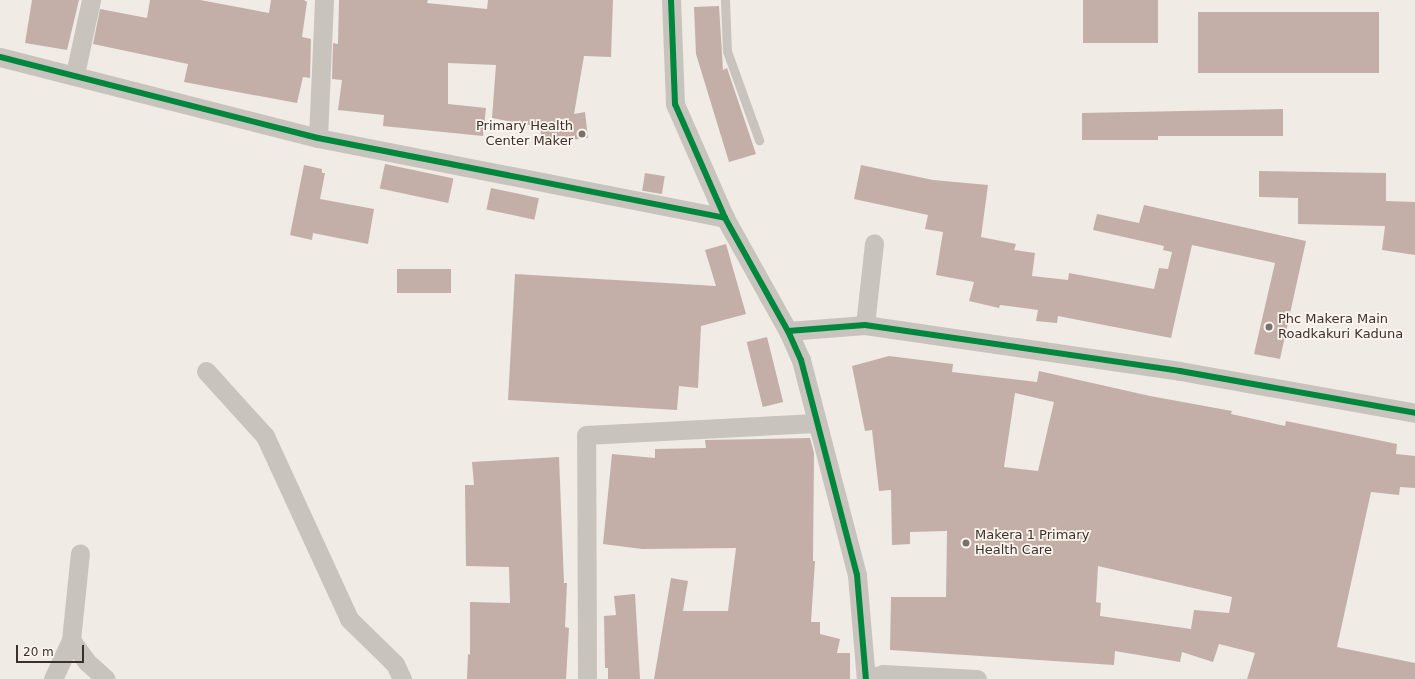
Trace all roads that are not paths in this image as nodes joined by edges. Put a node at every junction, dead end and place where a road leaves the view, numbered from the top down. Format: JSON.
{"nodes":[{"id":1,"x":91,"y":0,"type":"edge"},
{"id":2,"x":324,"y":0,"type":"edge"},
{"id":3,"x":671,"y":0,"type":"edge"},
{"id":4,"x":725,"y":0,"type":"edge"},
{"id":5,"x":0,"y":57,"type":"edge"},
{"id":6,"x":75,"y":74,"type":"junction"},
{"id":7,"x":318,"y":138,"type":"junction"},
{"id":8,"x":758,"y":140,"type":"dead end"},
{"id":9,"x":725,"y":218,"type":"junction"},
{"id":10,"x":874,"y":242,"type":"dead end"},
{"id":11,"x":865,"y":326,"type":"junction"},
{"id":12,"x":788,"y":331,"type":"junction"},
{"id":13,"x":206,"y":371,"type":"dead end"},
{"id":14,"x":1415,"y":413,"type":"edge"},
{"id":15,"x":816,"y":423,"type":"junction"},
{"id":16,"x":80,"y":553,"type":"dead end"},
{"id":17,"x":71,"y":640,"type":"junction"},
{"id":18,"x":53,"y":679,"type":"edge"},
{"id":19,"x":106,"y":679,"type":"edge"},
{"id":20,"x":402,"y":679,"type":"edge"},
{"id":21,"x":587,"y":679,"type":"edge"},
{"id":22,"x":866,"y":679,"type":"edge"},
{"id":23,"x":976,"y":679,"type":"edge"}],
"edges":[{"from":1,"to":6,"type":"street"},
{"from":2,"to":7,"type":"street"},
{"from":3,"to":9,"type":"street"},
{"from":4,"to":8,"type":"lane"},
{"from":5,"to":6,"type":"street"},
{"from":6,"to":7,"type":"street"},
{"from":7,"to":9,"type":"street"},
{"from":9,"to":12,"type":"street"},
{"from":10,"to":11,"type":"street"},
{"from":11,"to":12,"type":"street"},
{"from":11,"to":14,"type":"street"},
{"from":12,"to":15,"type":"street"},
{"from":13,"to":20,"type":"street"},
{"from":15,"to":21,"type":"street"},
{"from":15,"to":22,"type":"street"},
{"from":16,"to":17,"type":"street"},
{"from":17,"to":18,"type":"street"},
{"from":17,"to":19,"type":"street"},
{"from":22,"to":23,"type":"street"}]}
